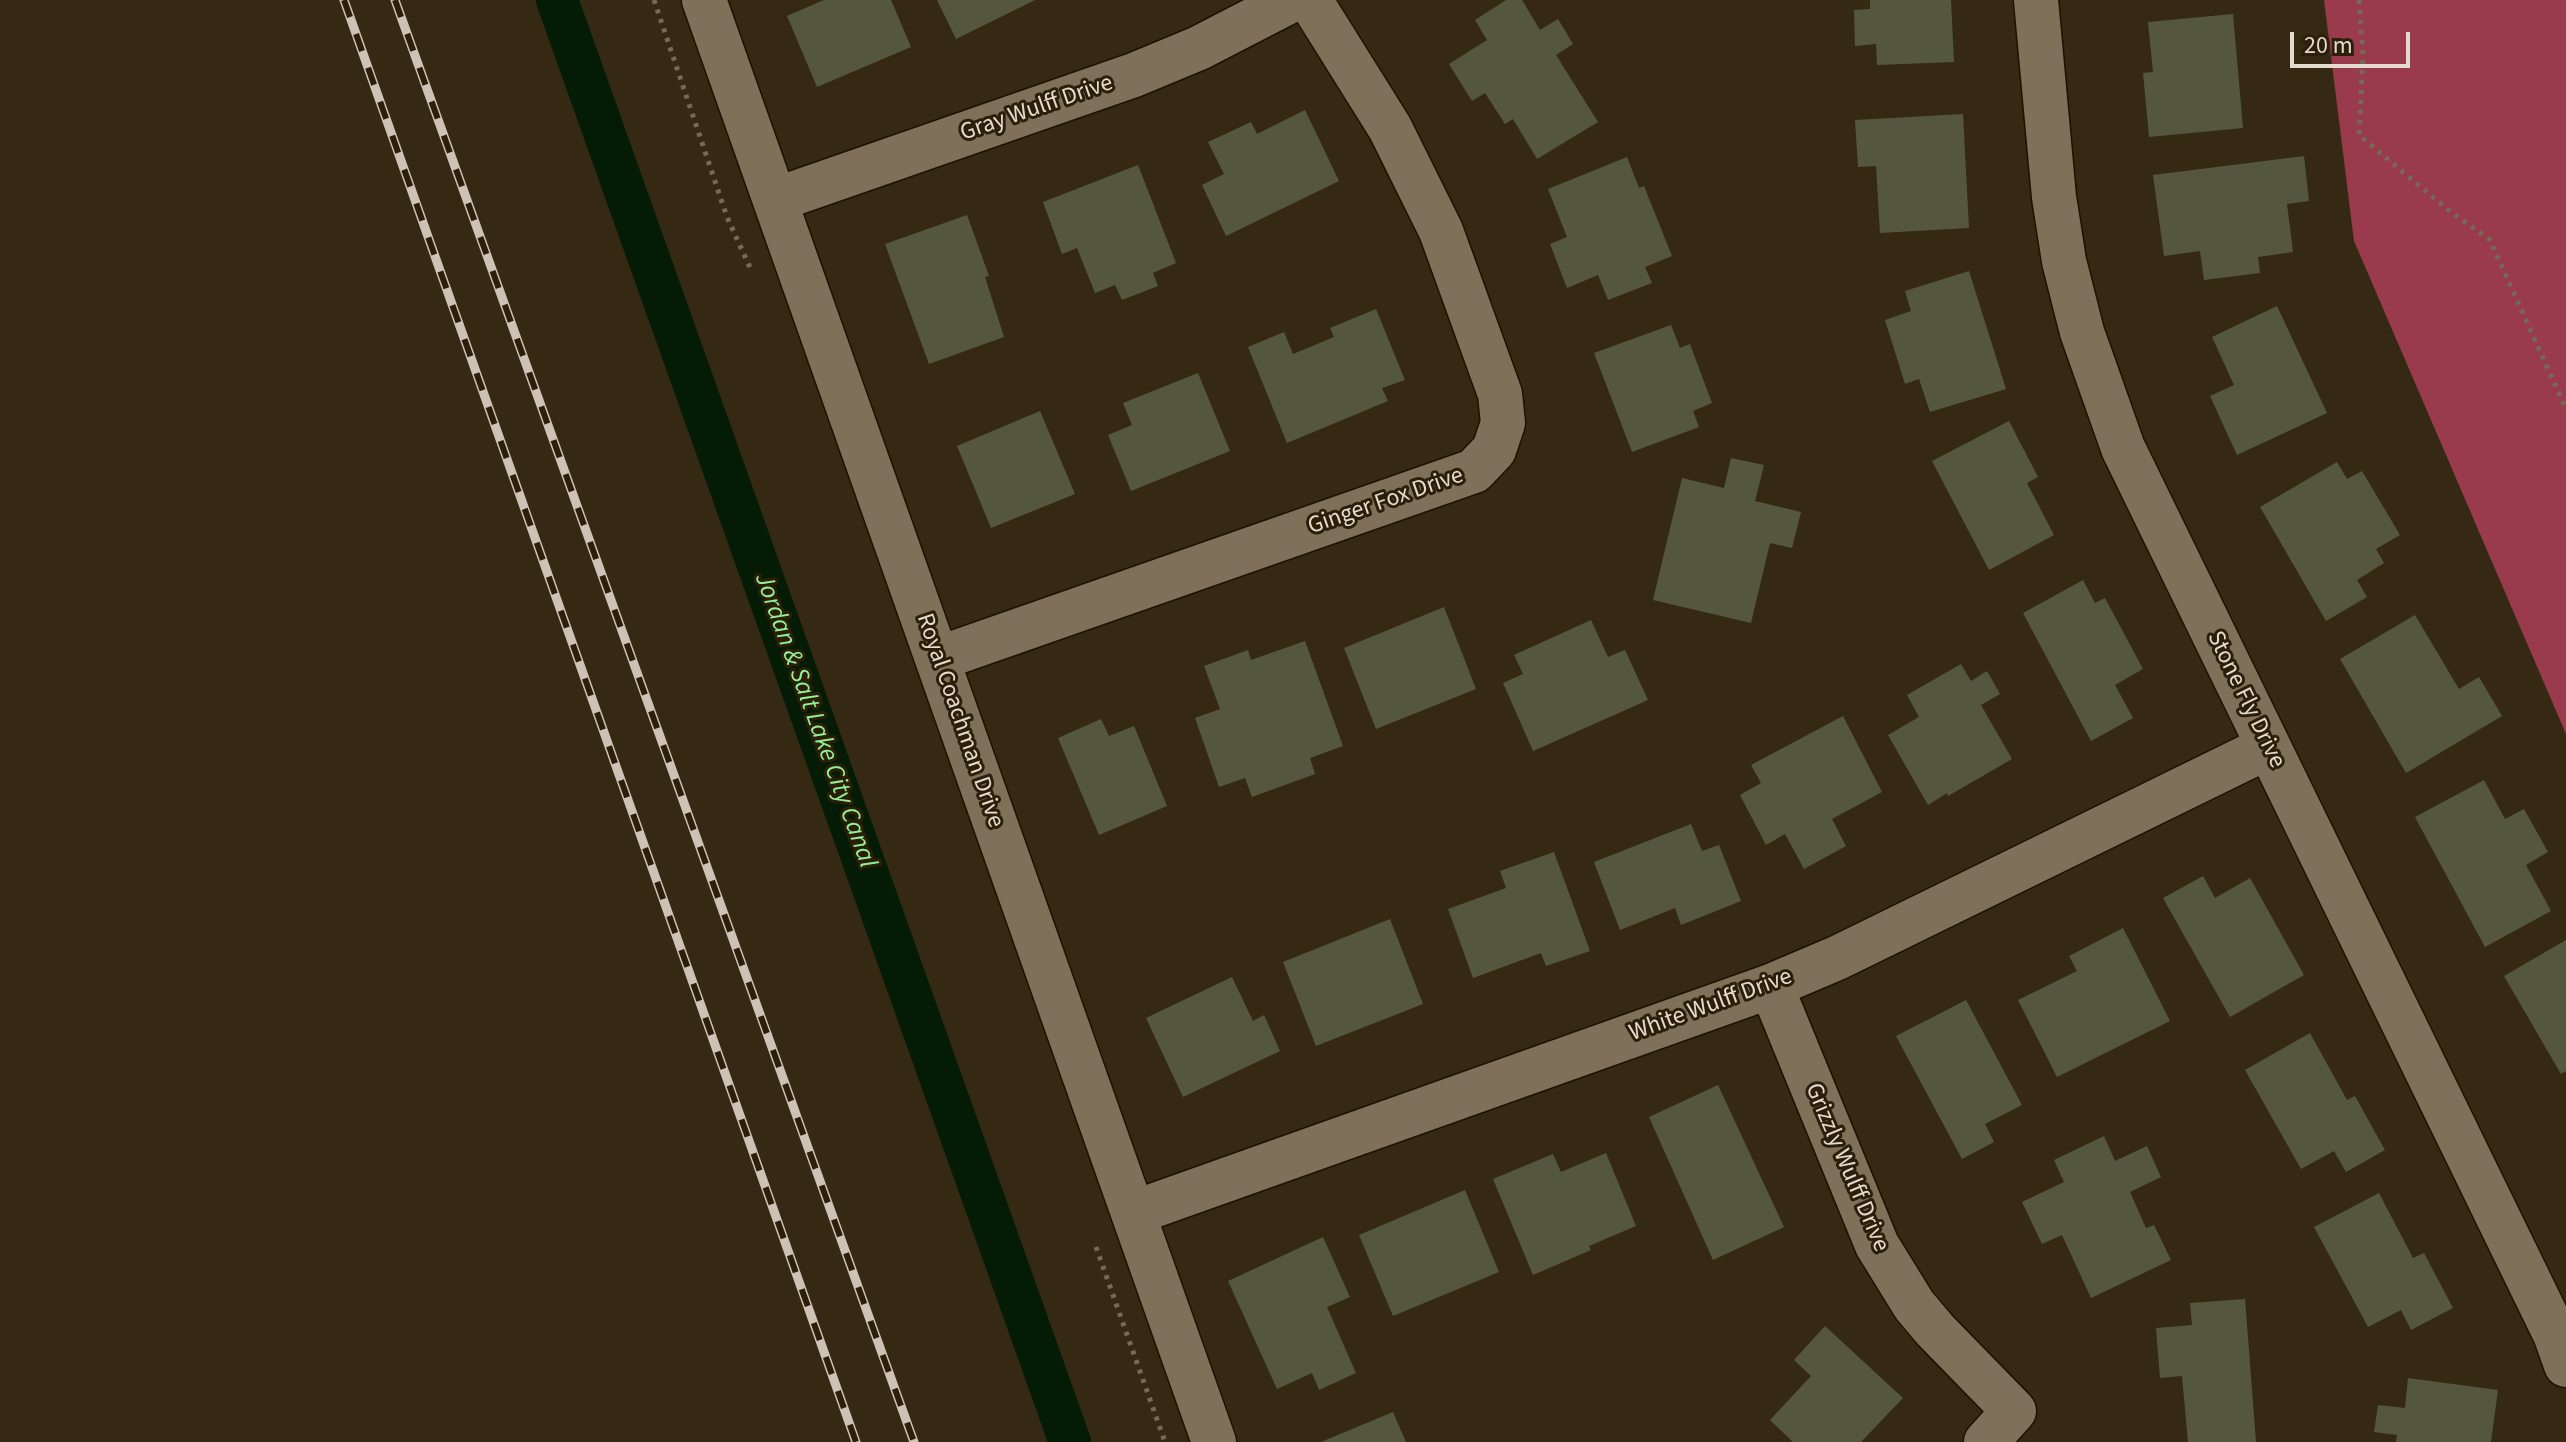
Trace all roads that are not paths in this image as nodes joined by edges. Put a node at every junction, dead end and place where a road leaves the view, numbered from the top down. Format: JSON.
{"nodes":[{"id":1,"x":704,"y":0,"type":"edge"},
{"id":2,"x":1292,"y":0,"type":"edge"},
{"id":3,"x":1310,"y":0,"type":"edge"},
{"id":4,"x":2036,"y":0,"type":"edge"},
{"id":5,"x":775,"y":200,"type":"junction"},
{"id":6,"x":937,"y":659,"type":"junction"},
{"id":7,"x":2268,"y":747,"type":"junction"},
{"id":8,"x":1771,"y":986,"type":"junction"},
{"id":9,"x":1133,"y":1213,"type":"junction"},
{"id":10,"x":2566,"y":1365,"type":"edge"},
{"id":11,"x":1214,"y":1442,"type":"edge"},
{"id":12,"x":1986,"y":1442,"type":"edge"}],
"edges":[{"from":1,"to":5,"type":"street","name":"Royal Coachman Drive"},
{"from":2,"to":5,"type":"street","name":"Gray Wulff Drive"},
{"from":3,"to":6,"type":"street","name":"Ginger Fox Drive"},
{"from":4,"to":7,"type":"street","name":"Stone Fly Drive"},
{"from":5,"to":6,"type":"street","name":"Royal Coachman Drive"},
{"from":6,"to":9,"type":"street","name":"Royal Coachman Drive"},
{"from":7,"to":8,"type":"street","name":"White Wulff Drive"},
{"from":7,"to":10,"type":"street","name":"Stone Fly Drive"},
{"from":8,"to":9,"type":"street","name":"White Wulff Drive"},
{"from":8,"to":12,"type":"street","name":"Grizzly Wulff Drive"},
{"from":9,"to":11,"type":"street","name":"Royal Coachman Drive"}]}
